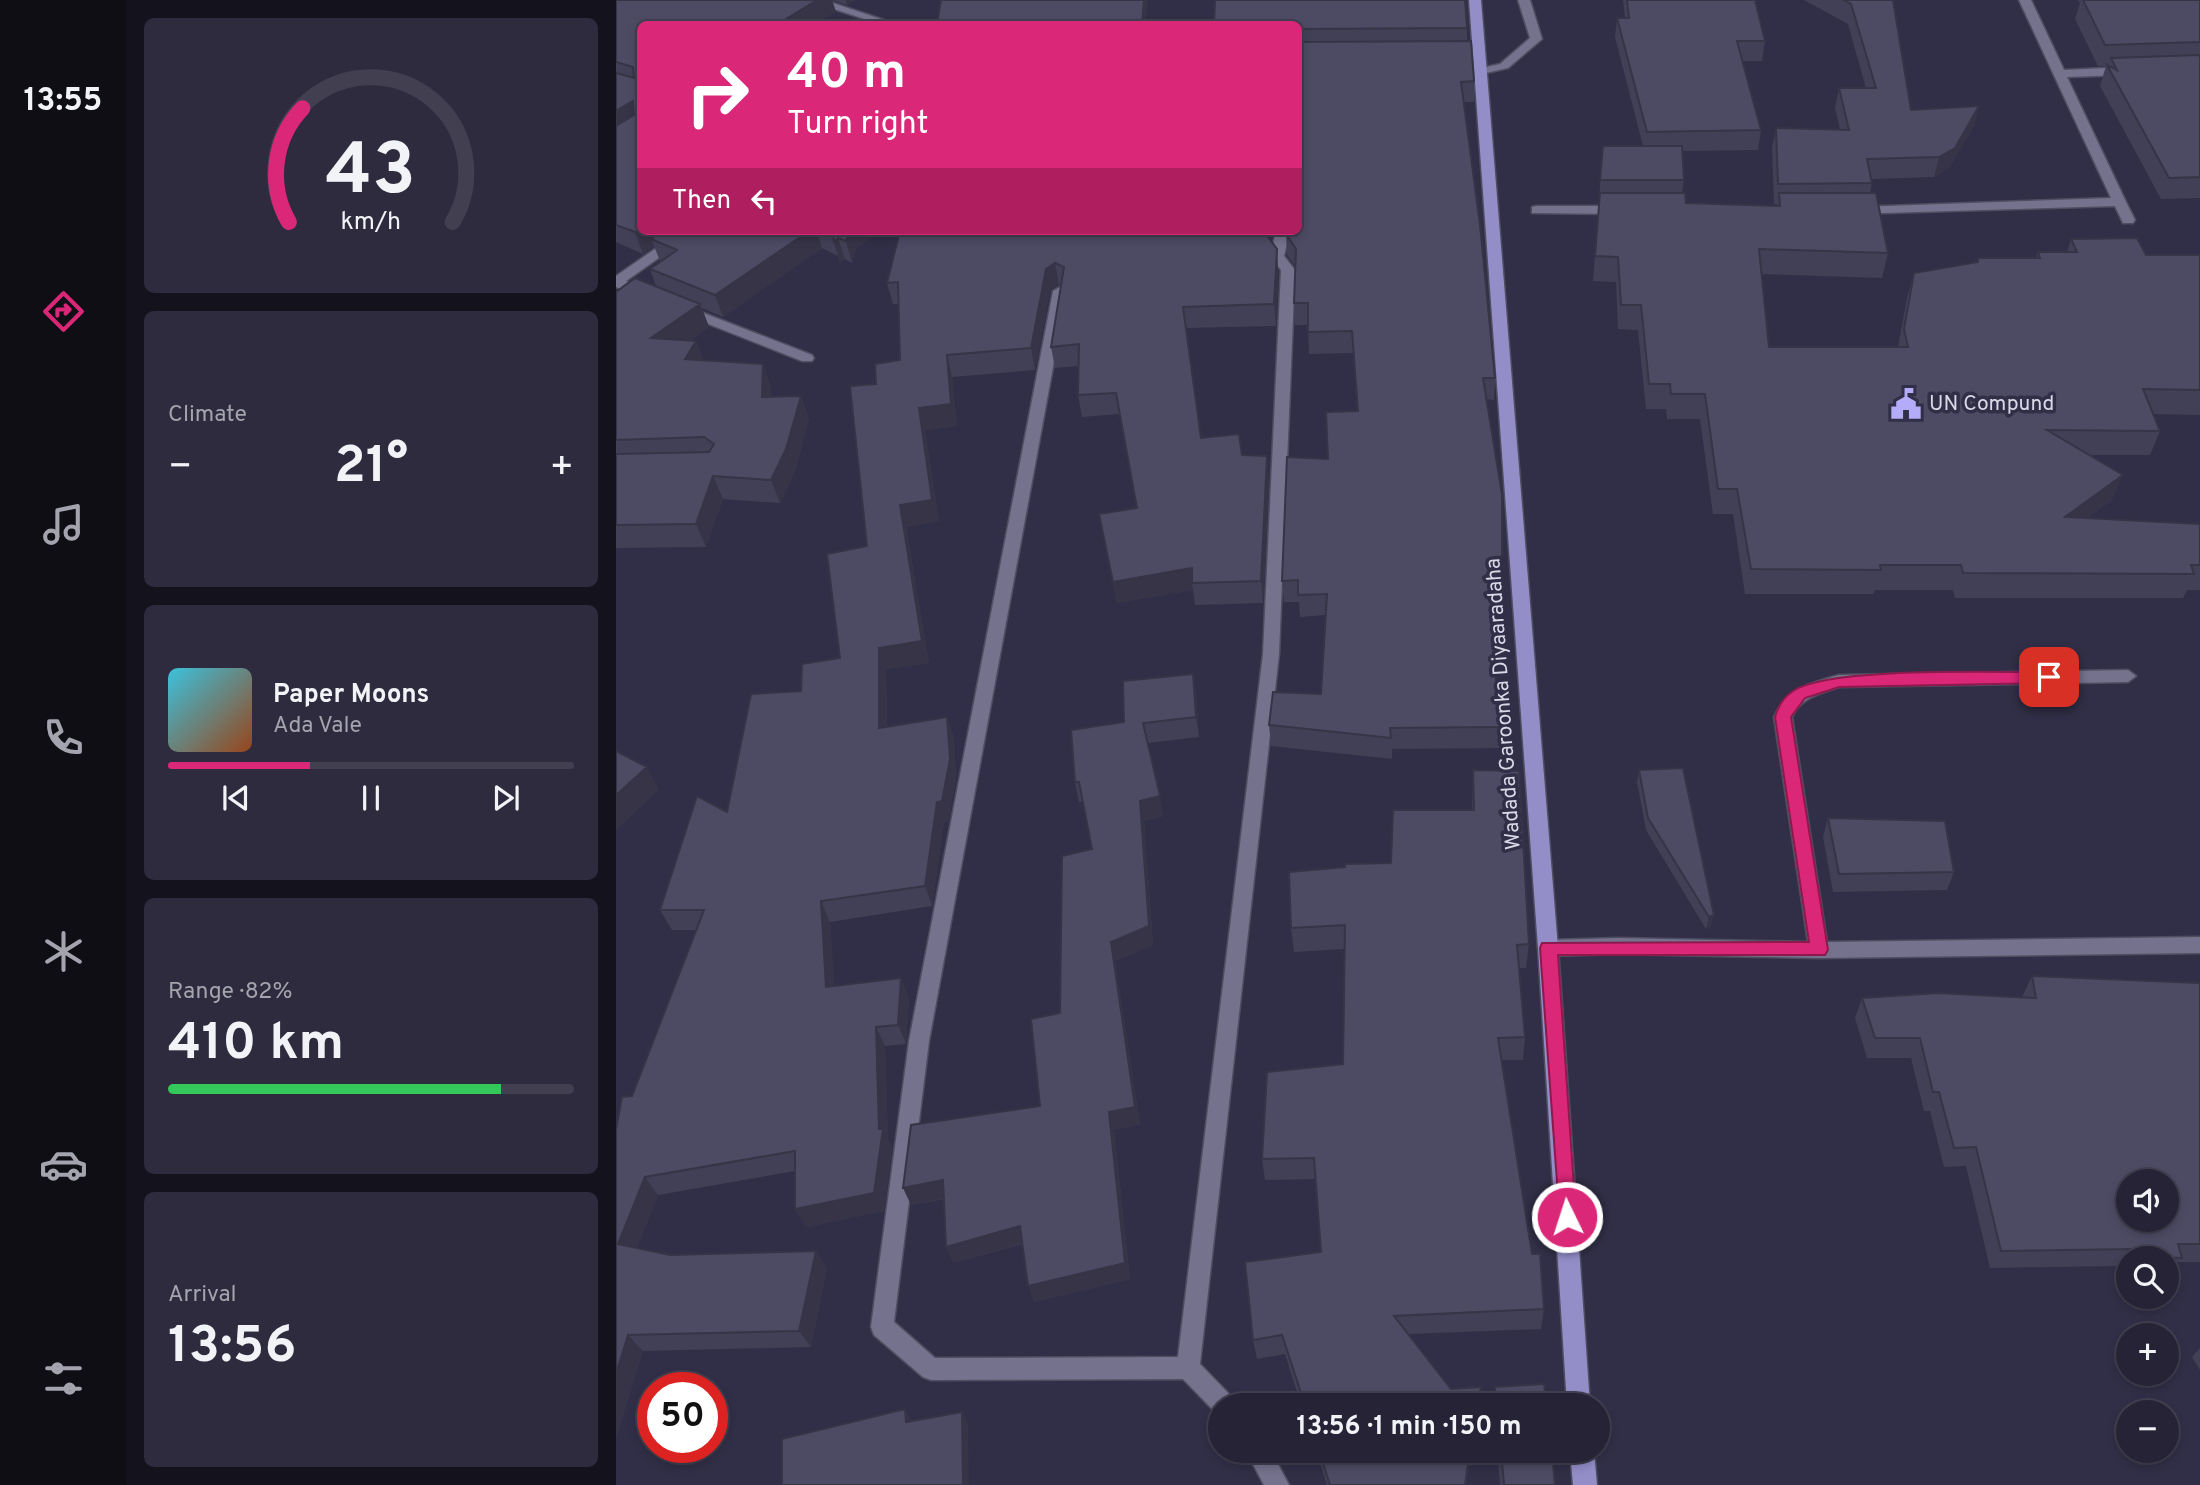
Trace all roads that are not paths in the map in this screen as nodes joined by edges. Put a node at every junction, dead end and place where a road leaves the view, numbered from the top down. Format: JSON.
{"nodes":[{"id":1,"x":812,"y":0,"type":"edge"},
{"id":2,"x":1475,"y":0,"type":"edge"},
{"id":3,"x":1524,"y":0,"type":"edge"},
{"id":4,"x":2025,"y":0,"type":"edge"},
{"id":5,"x":880,"y":21,"type":"edge"},
{"id":6,"x":1475,"y":61,"type":"junction"},
{"id":7,"x":2136,"y":70,"type":"edge"},
{"id":8,"x":2060,"y":74,"type":"junction"},
{"id":9,"x":2120,"y":202,"type":"junction"},
{"id":10,"x":1537,"y":210,"type":"dead end"},
{"id":11,"x":1631,"y":211,"type":"edge"},
{"id":12,"x":1845,"y":211,"type":"edge"},
{"id":13,"x":2128,"y":220,"type":"dead end"},
{"id":14,"x":684,"y":235,"type":"edge"},
{"id":15,"x":1282,"y":235,"type":"edge"},
{"id":16,"x":616,"y":282,"type":"edge"},
{"id":17,"x":1060,"y":291,"type":"edge"},
{"id":18,"x":807,"y":358,"type":"dead end"},
{"id":19,"x":2128,"y":676,"type":"dead end"},
{"id":20,"x":2200,"y":945,"type":"edge"},
{"id":21,"x":1548,"y":948,"type":"junction"},
{"id":22,"x":1819,"y":950,"type":"junction"},
{"id":23,"x":1188,"y":1368,"type":"junction"},
{"id":24,"x":1212,"y":1393,"type":"edge"},
{"id":25,"x":1578,"y":1393,"type":"edge"},
{"id":26,"x":1265,"y":1463,"type":"edge"},
{"id":27,"x":1583,"y":1463,"type":"edge"},
{"id":28,"x":1278,"y":1485,"type":"edge"},
{"id":29,"x":1585,"y":1485,"type":"edge"}],
"edges":[{"from":1,"to":5,"type":"street"},
{"from":2,"to":6,"type":"main road","name":"Wadada Garoonka Diyaaradaha"},
{"from":3,"to":6,"type":"street"},
{"from":4,"to":8,"type":"street"},
{"from":6,"to":21,"type":"main road","name":"Wadada Garoonka Diyaaradaha"},
{"from":7,"to":8,"type":"street"},
{"from":8,"to":9,"type":"street"},
{"from":9,"to":12,"type":"street"},
{"from":9,"to":13,"type":"street"},
{"from":10,"to":11,"type":"street"},
{"from":14,"to":16,"type":"street"},
{"from":15,"to":23,"type":"street"},
{"from":16,"to":18,"type":"street"},
{"from":17,"to":23,"type":"street"},
{"from":19,"to":22,"type":"street"},
{"from":20,"to":22,"type":"street"},
{"from":21,"to":22,"type":"street"},
{"from":21,"to":25,"type":"main road","name":"Wadada Garoonka Diyaaradaha"},
{"from":23,"to":24,"type":"street"},
{"from":26,"to":28,"type":"street"},
{"from":27,"to":29,"type":"main road"}]}
